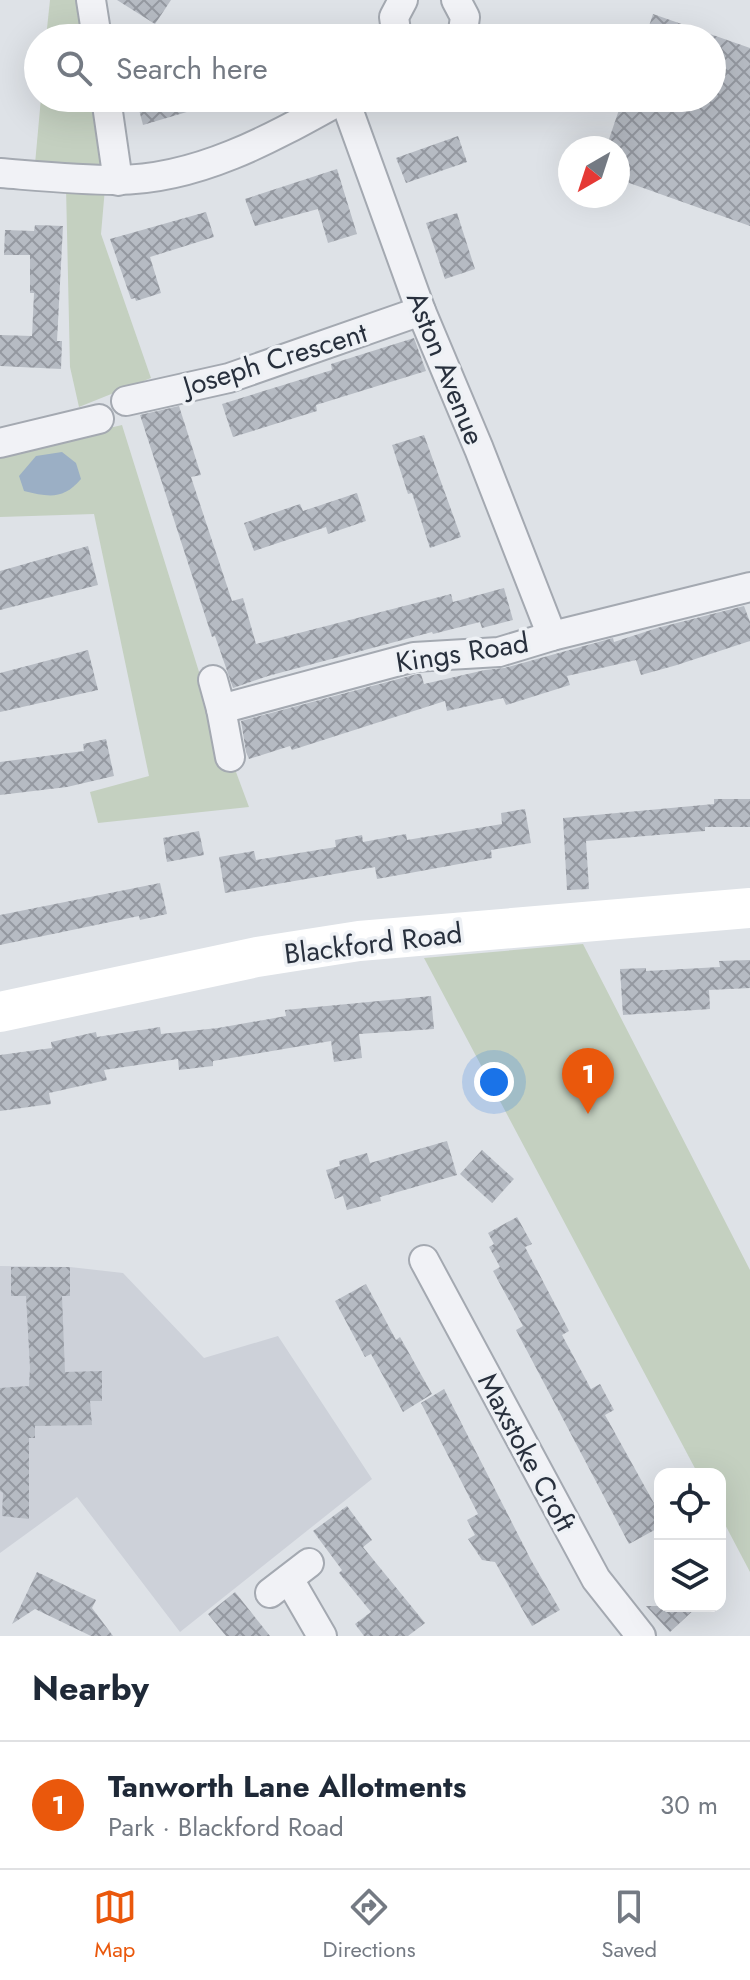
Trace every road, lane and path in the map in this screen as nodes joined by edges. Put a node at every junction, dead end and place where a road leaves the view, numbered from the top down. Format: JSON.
{"nodes":[{"id":1,"x":91,"y":0,"type":"edge"},
{"id":2,"x":403,"y":0,"type":"edge"},
{"id":3,"x":463,"y":2,"type":"edge"},
{"id":4,"x":95,"y":24,"type":"edge"},
{"id":5,"x":395,"y":24,"type":"edge"},
{"id":6,"x":464,"y":24,"type":"edge"},
{"id":7,"x":108,"y":112,"type":"edge"},
{"id":8,"x":318,"y":112,"type":"edge"},
{"id":9,"x":349,"y":112,"type":"edge"},
{"id":10,"x":0,"y":173,"type":"edge"},
{"id":11,"x":118,"y":181,"type":"junction"},
{"id":12,"x":421,"y":311,"type":"junction"},
{"id":13,"x":126,"y":401,"type":"dead end"},
{"id":14,"x":99,"y":419,"type":"dead end"},
{"id":15,"x":0,"y":443,"type":"edge"},
{"id":16,"x":750,"y":587,"type":"edge"},
{"id":17,"x":552,"y":636,"type":"junction"},
{"id":18,"x":213,"y":680,"type":"dead end"},
{"id":19,"x":221,"y":709,"type":"junction"},
{"id":20,"x":230,"y":757,"type":"dead end"},
{"id":21,"x":750,"y":908,"type":"edge"},
{"id":22,"x":0,"y":1012,"type":"edge"},
{"id":23,"x":424,"y":1260,"type":"dead end"},
{"id":24,"x":290,"y":1578,"type":"dead end"},
{"id":25,"x":322,"y":1636,"type":"edge"},
{"id":26,"x":641,"y":1636,"type":"edge"}],
"edges":[{"from":1,"to":4,"type":"street"},
{"from":2,"to":5,"type":"street"},
{"from":3,"to":6,"type":"street"},
{"from":7,"to":11,"type":"street"},
{"from":8,"to":11,"type":"street"},
{"from":9,"to":12,"type":"street","name":"Aston Avenue"},
{"from":10,"to":11,"type":"street"},
{"from":12,"to":13,"type":"street","name":"Joseph Crescent"},
{"from":12,"to":17,"type":"street","name":"Aston Avenue"},
{"from":14,"to":15,"type":"street"},
{"from":16,"to":17,"type":"street","name":"Kings Road"},
{"from":17,"to":19,"type":"street","name":"Kings Road"},
{"from":18,"to":19,"type":"street"},
{"from":19,"to":20,"type":"street"},
{"from":21,"to":22,"type":"main road","name":"Blackford Road"},
{"from":23,"to":26,"type":"street","name":"Maxstoke Croft"},
{"from":24,"to":25,"type":"street"}]}
